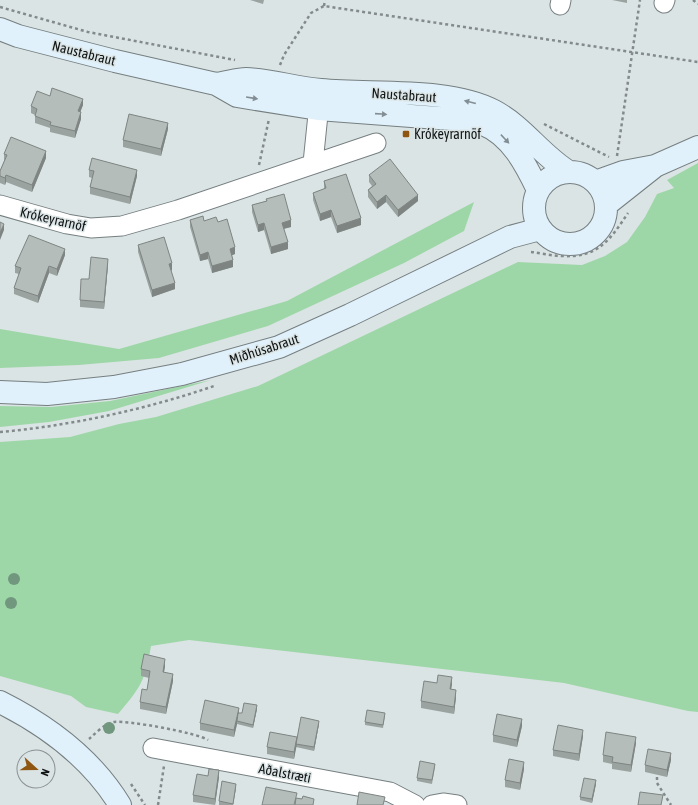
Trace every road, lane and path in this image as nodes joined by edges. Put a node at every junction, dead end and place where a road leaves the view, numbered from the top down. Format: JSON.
{"nodes":[{"id":1,"x":325,"y":0,"type":"edge"},
{"id":2,"x":640,"y":0,"type":"edge"},
{"id":3,"x":693,"y":0,"type":"edge"},
{"id":4,"x":698,"y":4,"type":"edge"},
{"id":5,"x":324,"y":6,"type":"junction"},
{"id":6,"x":0,"y":7,"type":"edge"},
{"id":7,"x":0,"y":29,"type":"edge"},
{"id":8,"x":632,"y":53,"type":"junction"},
{"id":9,"x":236,"y":60,"type":"dead end"},
{"id":10,"x":698,"y":62,"type":"edge"},
{"id":11,"x":274,"y":92,"type":"junction"},
{"id":12,"x":319,"y":99,"type":"junction"},
{"id":13,"x":376,"y":143,"type":"dead end"},
{"id":14,"x":698,"y":147,"type":"edge"},
{"id":15,"x":313,"y":163,"type":"junction"},
{"id":16,"x":655,"y":166,"type":"junction"},
{"id":17,"x":569,"y":172,"type":"junction"},
{"id":18,"x":623,"y":172,"type":"junction"},
{"id":19,"x":260,"y":182,"type":"junction"},
{"id":20,"x":595,"y":182,"type":"junction"},
{"id":21,"x":0,"y":205,"type":"edge"},
{"id":22,"x":606,"y":205,"type":"junction"},
{"id":23,"x":537,"y":210,"type":"junction"},
{"id":24,"x":0,"y":392,"type":"edge"},
{"id":25,"x":0,"y":702,"type":"edge"},
{"id":26,"x":153,"y":748,"type":"dead end"},
{"id":27,"x":657,"y":777,"type":"edge"},
{"id":28,"x":120,"y":805,"type":"edge"},
{"id":29,"x":415,"y":805,"type":"edge"},
{"id":30,"x":432,"y":805,"type":"edge"},
{"id":31,"x":457,"y":805,"type":"edge"},
{"id":32,"x":671,"y":805,"type":"edge"}],
"edges":[{"from":1,"to":5,"type":"path"},
{"from":2,"to":8,"type":"path"},
{"from":3,"to":4,"type":"path"},
{"from":5,"to":8,"type":"path"},
{"from":5,"to":11,"type":"path"},
{"from":6,"to":9,"type":"path"},
{"from":7,"to":11,"type":"street","name":"Naustabraut"},
{"from":8,"to":10,"type":"path"},
{"from":8,"to":18,"type":"path"},
{"from":11,"to":12,"type":"street","name":"Naustabraut"},
{"from":11,"to":19,"type":"path"},
{"from":12,"to":15,"type":"street"},
{"from":17,"to":12,"type":"street","name":"Naustabraut","one_way":true},
{"from":12,"to":23,"type":"street","name":"Naustabraut","one_way":true},
{"from":13,"to":15,"type":"street","name":"Krókeyrarnöf"},
{"from":14,"to":16,"type":"street"},
{"from":15,"to":19,"type":"street","name":"Krókeyrarnöf"},
{"from":16,"to":18,"type":"street"},
{"from":16,"to":22,"type":"street"},
{"from":17,"to":20,"type":"street"},
{"from":17,"to":23,"type":"street"},
{"from":18,"to":20,"type":"street"},
{"from":19,"to":21,"type":"street","name":"Krókeyrarnöf"},
{"from":20,"to":22,"type":"street"},
{"from":22,"to":23,"type":"street"},
{"from":23,"to":24,"type":"street","name":"Miðhúsabraut"},
{"from":25,"to":28,"type":"street"},
{"from":26,"to":29,"type":"street","name":"Aðalstræti"},
{"from":27,"to":32,"type":"path"},
{"from":30,"to":31,"type":"street"}]}
